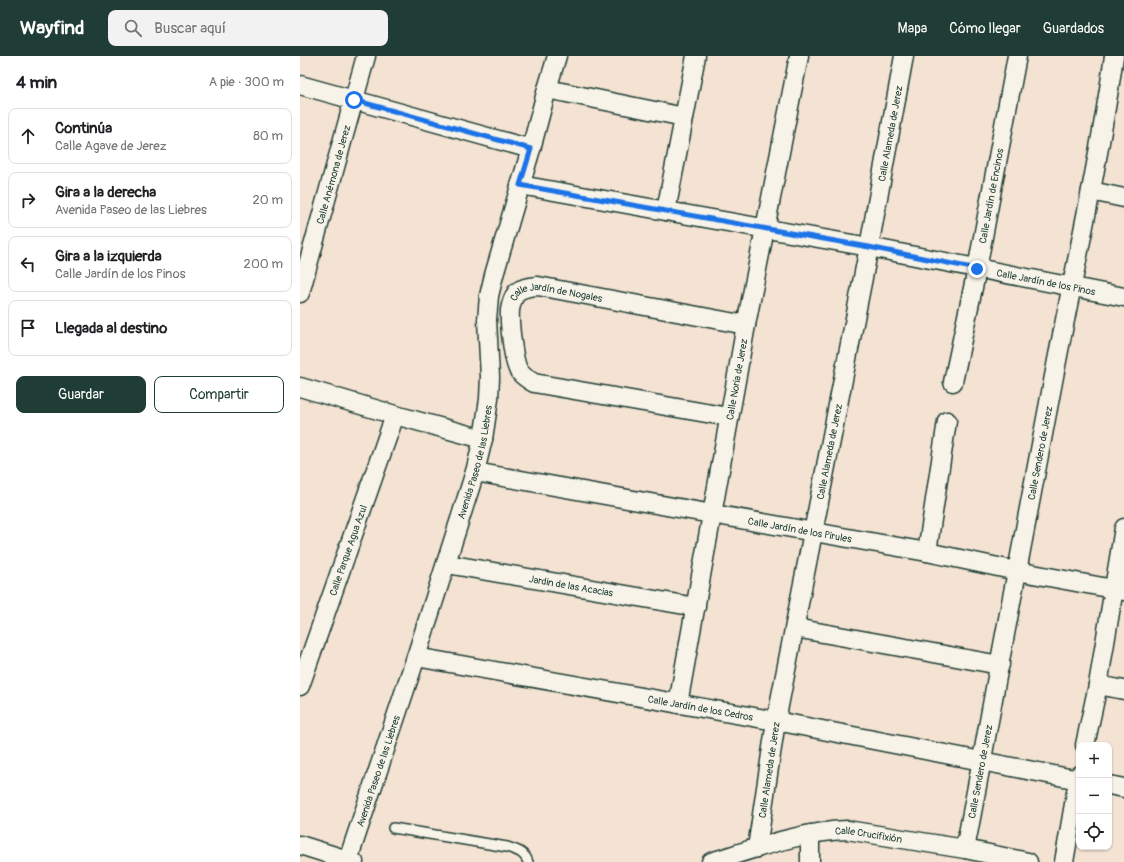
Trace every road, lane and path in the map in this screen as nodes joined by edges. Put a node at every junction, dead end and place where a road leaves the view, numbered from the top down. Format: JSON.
{"nodes":[{"id":1,"x":366,"y":56,"type":"edge"},
{"id":2,"x":558,"y":56,"type":"edge"},
{"id":3,"x":696,"y":56,"type":"edge"},
{"id":4,"x":799,"y":56,"type":"edge"},
{"id":5,"x":904,"y":56,"type":"edge"},
{"id":6,"x":1017,"y":56,"type":"edge"},
{"id":7,"x":1114,"y":56,"type":"edge"},
{"id":8,"x":300,"y":85,"type":"edge"},
{"id":9,"x":547,"y":88,"type":"junction"},
{"id":10,"x":354,"y":100,"type":"junction"},
{"id":11,"x":1116,"y":100,"type":"edge"},
{"id":12,"x":684,"y":117,"type":"junction"},
{"id":13,"x":531,"y":149,"type":"junction"},
{"id":14,"x":520,"y":185,"type":"junction"},
{"id":15,"x":1090,"y":191,"type":"junction"},
{"id":16,"x":1124,"y":198,"type":"edge"},
{"id":17,"x":666,"y":211,"type":"junction"},
{"id":18,"x":765,"y":229,"type":"junction"},
{"id":19,"x":869,"y":247,"type":"junction"},
{"id":20,"x":977,"y":269,"type":"junction"},
{"id":21,"x":1071,"y":288,"type":"junction"},
{"id":22,"x":300,"y":293,"type":"edge"},
{"id":23,"x":1124,"y":297,"type":"edge"},
{"id":24,"x":746,"y":325,"type":"junction"},
{"id":25,"x":953,"y":382,"type":"dead end"},
{"id":26,"x":300,"y":387,"type":"edge"},
{"id":27,"x":395,"y":415,"type":"junction"},
{"id":28,"x":730,"y":418,"type":"junction"},
{"id":29,"x":946,"y":421,"type":"dead end"},
{"id":30,"x":483,"y":439,"type":"junction"},
{"id":31,"x":475,"y":472,"type":"junction"},
{"id":32,"x":712,"y":514,"type":"junction"},
{"id":33,"x":1124,"y":528,"type":"edge"},
{"id":34,"x":813,"y":532,"type":"junction"},
{"id":35,"x":927,"y":552,"type":"junction"},
{"id":36,"x":447,"y":564,"type":"junction"},
{"id":37,"x":1017,"y":571,"type":"junction"},
{"id":38,"x":1119,"y":590,"type":"edge"},
{"id":39,"x":696,"y":607,"type":"junction"},
{"id":40,"x":795,"y":628,"type":"junction"},
{"id":41,"x":416,"y":657,"type":"junction"},
{"id":42,"x":1000,"y":665,"type":"junction"},
{"id":43,"x":1098,"y":685,"type":"junction"},
{"id":44,"x":300,"y":686,"type":"edge"},
{"id":45,"x":1124,"y":690,"type":"edge"},
{"id":46,"x":678,"y":704,"type":"junction"},
{"id":47,"x":776,"y":721,"type":"junction"},
{"id":48,"x":1086,"y":742,"type":"edge"},
{"id":49,"x":983,"y":761,"type":"junction"},
{"id":50,"x":1076,"y":777,"type":"edge"},
{"id":51,"x":1112,"y":786,"type":"edge"},
{"id":52,"x":1124,"y":788,"type":"edge"},
{"id":53,"x":1076,"y":795,"type":"edge"},
{"id":54,"x":393,"y":828,"type":"dead end"},
{"id":55,"x":810,"y":834,"type":"junction"},
{"id":56,"x":300,"y":844,"type":"edge"},
{"id":57,"x":757,"y":848,"type":"junction"},
{"id":58,"x":965,"y":849,"type":"junction"},
{"id":59,"x":351,"y":861,"type":"edge"},
{"id":60,"x":528,"y":862,"type":"edge"},
{"id":61,"x":711,"y":862,"type":"edge"},
{"id":62,"x":810,"y":862,"type":"edge"},
{"id":63,"x":1028,"y":862,"type":"edge"},
{"id":64,"x":1064,"y":862,"type":"edge"}],
"edges":[{"from":1,"to":10,"type":"street","name":"Calle Anémona de Jerez"},
{"from":2,"to":9,"type":"street","name":"Avenida Paseo de las Liebres"},
{"from":3,"to":12,"type":"street"},
{"from":4,"to":18,"type":"street","name":"Calle Noria de Jerez"},
{"from":5,"to":19,"type":"street","name":"Calle Alameda de Jerez"},
{"from":6,"to":20,"type":"street","name":"Calle Jardín de Encinos"},
{"from":7,"to":11,"type":"street","name":"Calle Sendero de Jerez"},
{"from":8,"to":10,"type":"street"},
{"from":9,"to":12,"type":"street"},
{"from":9,"to":13,"type":"street","name":"Avenida Paseo de las Liebres"},
{"from":10,"to":13,"type":"street"},
{"from":10,"to":22,"type":"street","name":"Calle Anémona de Jerez"},
{"from":11,"to":15,"type":"street","name":"Calle Sendero de Jerez"},
{"from":12,"to":17,"type":"street"},
{"from":13,"to":14,"type":"street","name":"Avenida Paseo de las Liebres"},
{"from":14,"to":17,"type":"street","name":"Calle Jardín de los Pinos"},
{"from":14,"to":30,"type":"street","name":"Avenida Paseo de las Liebres"},
{"from":15,"to":16,"type":"street"},
{"from":15,"to":21,"type":"street","name":"Calle Sendero de Jerez"},
{"from":17,"to":18,"type":"street","name":"Calle Jardín de los Pinos"},
{"from":18,"to":19,"type":"street","name":"Calle Jardín de los Pinos"},
{"from":18,"to":24,"type":"street","name":"Calle Noria de Jerez"},
{"from":19,"to":20,"type":"street","name":"Calle Jardín de los Pinos"},
{"from":19,"to":34,"type":"street","name":"Calle Alameda de Jerez"},
{"from":20,"to":21,"type":"street","name":"Calle Jardín de los Pinos"},
{"from":20,"to":25,"type":"street","name":"Calle Jardín de Encinos"},
{"from":21,"to":23,"type":"street","name":"Calle Jardín de los Pinos"},
{"from":21,"to":37,"type":"street","name":"Calle Sendero de Jerez"},
{"from":24,"to":28,"type":"street","name":"Calle Noria de Jerez"},
{"from":24,"to":28,"type":"street","name":"Calle Jardín de Nogales"},
{"from":26,"to":27,"type":"street"},
{"from":27,"to":30,"type":"street"},
{"from":27,"to":44,"type":"street","name":"Calle Parque Agua Azul"},
{"from":28,"to":32,"type":"street","name":"Calle Noria de Jerez"},
{"from":29,"to":35,"type":"street"},
{"from":30,"to":31,"type":"street","name":"Avenida Paseo de las Liebres"},
{"from":31,"to":32,"type":"street","name":"Calle Jardín de los Pirules"},
{"from":31,"to":36,"type":"street","name":"Avenida Paseo de las Liebres"},
{"from":32,"to":34,"type":"street","name":"Calle Jardín de los Pirules"},
{"from":32,"to":39,"type":"street","name":"Calle Noria de Jerez"},
{"from":33,"to":38,"type":"street"},
{"from":34,"to":35,"type":"street","name":"Calle Jardín de los Pirules"},
{"from":34,"to":40,"type":"street","name":"Calle Alameda de Jerez"},
{"from":35,"to":37,"type":"street","name":"Calle Jardín de los Pirules"},
{"from":36,"to":39,"type":"street","name":"Jardin de las Acacias"},
{"from":36,"to":41,"type":"street","name":"Avenida Paseo de las Liebres"},
{"from":37,"to":38,"type":"street","name":"Calle Jardín de los Pirules"},
{"from":37,"to":42,"type":"street","name":"Calle Sendero de Jerez"},
{"from":38,"to":43,"type":"street"},
{"from":39,"to":46,"type":"street","name":"Calle Noria de Jerez"},
{"from":40,"to":42,"type":"street"},
{"from":40,"to":47,"type":"street","name":"Calle Alameda de Jerez"},
{"from":41,"to":46,"type":"street","name":"Calle Jardín de los Cedros"},
{"from":41,"to":59,"type":"street","name":"Avenida Paseo de las Liebres"},
{"from":42,"to":49,"type":"street","name":"Calle Sendero de Jerez"},
{"from":43,"to":45,"type":"street"},
{"from":43,"to":48,"type":"street"},
{"from":46,"to":47,"type":"street","name":"Calle Jardín de los Cedros"},
{"from":47,"to":49,"type":"street","name":"Calle Jardín de los Cedros"},
{"from":47,"to":57,"type":"street","name":"Calle Alameda de Jerez"},
{"from":49,"to":50,"type":"street","name":"Calle Jardín de los Cedros"},
{"from":49,"to":58,"type":"street","name":"Calle Sendero de Jerez"},
{"from":51,"to":52,"type":"street"},
{"from":53,"to":64,"type":"street"},
{"from":54,"to":60,"type":"lane"},
{"from":55,"to":57,"type":"street","name":"Calle Crucifixión"},
{"from":55,"to":58,"type":"street","name":"Calle Crucifixión"},
{"from":55,"to":62,"type":"street"},
{"from":56,"to":59,"type":"street"},
{"from":57,"to":61,"type":"street","name":"Calle Crucifixión"},
{"from":58,"to":63,"type":"street","name":"Calle Crucifixión"}]}
